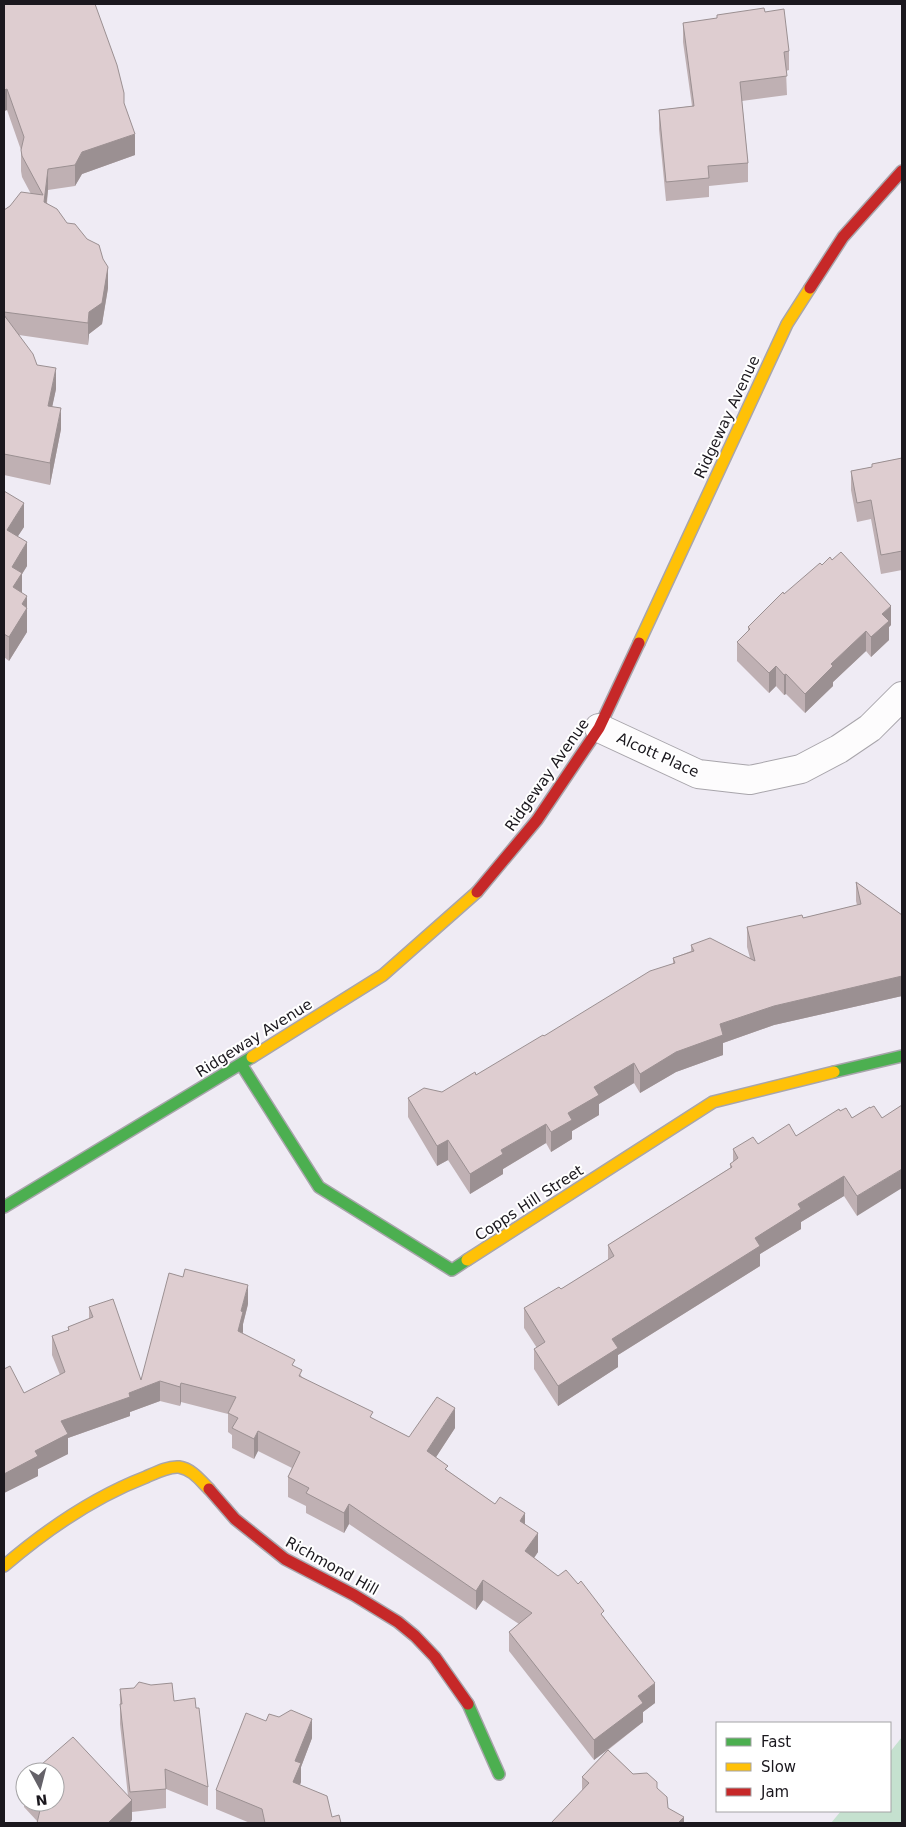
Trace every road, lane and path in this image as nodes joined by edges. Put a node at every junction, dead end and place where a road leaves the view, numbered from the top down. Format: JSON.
{"nodes":[{"id":1,"x":902,"y":171,"type":"edge"},
{"id":2,"x":902,"y":696,"type":"edge"},
{"id":3,"x":599,"y":728,"type":"junction"},
{"id":4,"x":902,"y":1056,"type":"edge"},
{"id":5,"x":241,"y":1064,"type":"junction"},
{"id":6,"x":4,"y":1207,"type":"edge"},
{"id":7,"x":4,"y":1566,"type":"edge"},
{"id":8,"x":499,"y":1774,"type":"dead end"}],
"edges":[{"from":1,"to":3,"type":"street","name":"Ridgeway Avenue"},
{"from":2,"to":3,"type":"street","name":"Alcott Place"},
{"from":3,"to":5,"type":"street","name":"Ridgeway Avenue"},
{"from":4,"to":5,"type":"street","name":"Copps Hill Street"},
{"from":5,"to":6,"type":"street","name":"Ridgeway Avenue"},
{"from":7,"to":8,"type":"street","name":"Richmond Hill"}]}
